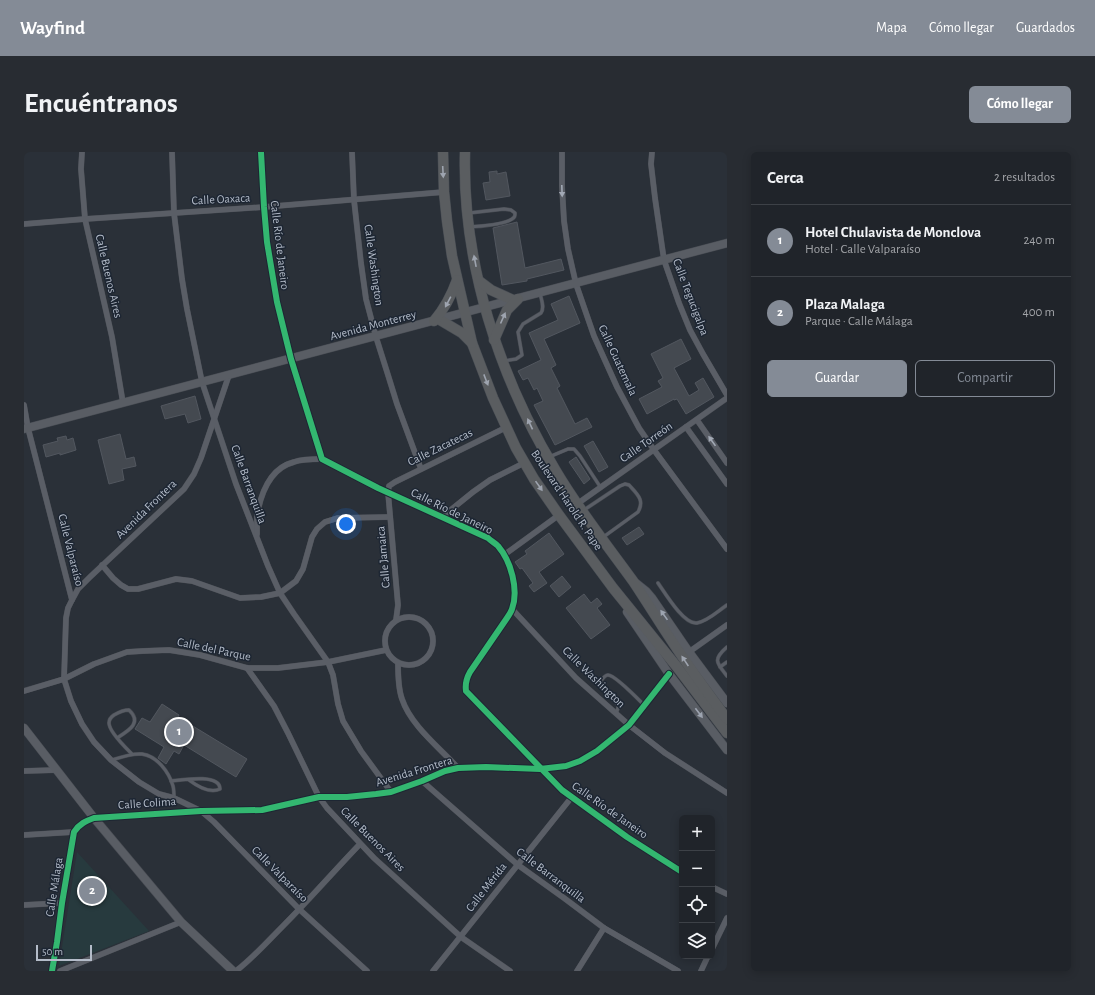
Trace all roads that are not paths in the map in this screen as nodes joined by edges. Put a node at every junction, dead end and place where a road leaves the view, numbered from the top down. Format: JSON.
{"nodes":[{"id":1,"x":82,"y":152,"type":"edge"},
{"id":2,"x":172,"y":152,"type":"edge"},
{"id":3,"x":261,"y":152,"type":"edge"},
{"id":4,"x":352,"y":152,"type":"edge"},
{"id":5,"x":443,"y":152,"type":"edge"},
{"id":6,"x":465,"y":152,"type":"edge"},
{"id":7,"x":562,"y":152,"type":"edge"},
{"id":8,"x":652,"y":152,"type":"edge"},
{"id":9,"x":444,"y":192,"type":"junction"},
{"id":10,"x":354,"y":200,"type":"junction"},
{"id":11,"x":264,"y":208,"type":"junction"},
{"id":12,"x":174,"y":213,"type":"junction"},
{"id":13,"x":467,"y":214,"type":"junction"},
{"id":14,"x":85,"y":219,"type":"junction"},
{"id":15,"x":24,"y":224,"type":"edge"},
{"id":16,"x":469,"y":227,"type":"junction"},
{"id":17,"x":727,"y":243,"type":"edge"},
{"id":18,"x":664,"y":260,"type":"junction"},
{"id":19,"x":457,"y":280,"type":"junction"},
{"id":20,"x":479,"y":281,"type":"junction"},
{"id":21,"x":576,"y":284,"type":"junction"},
{"id":22,"x":540,"y":293,"type":"junction"},
{"id":23,"x":516,"y":300,"type":"junction"},
{"id":24,"x":486,"y":308,"type":"junction"},
{"id":25,"x":465,"y":313,"type":"junction"},
{"id":26,"x":437,"y":321,"type":"junction"},
{"id":27,"x":376,"y":337,"type":"junction"},
{"id":28,"x":494,"y":340,"type":"junction"},
{"id":29,"x":472,"y":343,"type":"junction"},
{"id":30,"x":291,"y":359,"type":"junction"},
{"id":31,"x":502,"y":362,"type":"junction"},
{"id":32,"x":229,"y":375,"type":"junction"},
{"id":33,"x":202,"y":382,"type":"junction"},
{"id":34,"x":727,"y":395,"type":"edge"},
{"id":35,"x":727,"y":398,"type":"edge"},
{"id":36,"x":122,"y":403,"type":"junction"},
{"id":37,"x":24,"y":405,"type":"edge"},
{"id":38,"x":214,"y":419,"type":"junction"},
{"id":39,"x":697,"y":420,"type":"junction"},
{"id":40,"x":507,"y":427,"type":"junction"},
{"id":41,"x":686,"y":427,"type":"junction"},
{"id":42,"x":26,"y":429,"type":"edge"},
{"id":43,"x":654,"y":450,"type":"junction"},
{"id":44,"x":548,"y":458,"type":"junction"},
{"id":45,"x":322,"y":459,"type":"junction"},
{"id":46,"x":524,"y":463,"type":"junction"},
{"id":47,"x":727,"y":463,"type":"edge"},
{"id":48,"x":421,"y":469,"type":"junction"},
{"id":49,"x":727,"y":483,"type":"edge"},
{"id":50,"x":601,"y":488,"type":"junction"},
{"id":51,"x":388,"y":492,"type":"junction"},
{"id":52,"x":580,"y":508,"type":"junction"},
{"id":53,"x":559,"y":515,"type":"junction"},
{"id":54,"x":390,"y":517,"type":"junction"},
{"id":55,"x":442,"y":517,"type":"junction"},
{"id":56,"x":257,"y":538,"type":"junction"},
{"id":57,"x":601,"y":539,"type":"junction"},
{"id":58,"x":727,"y":549,"type":"edge"},
{"id":59,"x":504,"y":555,"type":"junction"},
{"id":60,"x":102,"y":565,"type":"junction"},
{"id":61,"x":632,"y":581,"type":"junction"},
{"id":62,"x":658,"y":583,"type":"dead end"},
{"id":63,"x":614,"y":588,"type":"junction"},
{"id":64,"x":280,"y":592,"type":"junction"},
{"id":65,"x":72,"y":600,"type":"junction"},
{"id":66,"x":727,"y":605,"type":"edge"},
{"id":67,"x":512,"y":608,"type":"junction"},
{"id":68,"x":396,"y":620,"type":"junction"},
{"id":69,"x":727,"y":625,"type":"edge"},
{"id":70,"x":727,"y":647,"type":"edge"},
{"id":71,"x":386,"y":650,"type":"junction"},
{"id":72,"x":689,"y":652,"type":"junction"},
{"id":73,"x":328,"y":662,"type":"junction"},
{"id":74,"x":398,"y":662,"type":"junction"},
{"id":75,"x":727,"y":662,"type":"edge"},
{"id":76,"x":720,"y":667,"type":"junction"},
{"id":77,"x":247,"y":668,"type":"junction"},
{"id":78,"x":669,"y":674,"type":"junction"},
{"id":79,"x":727,"y":676,"type":"edge"},
{"id":80,"x":64,"y":679,"type":"junction"},
{"id":81,"x":24,"y":691,"type":"edge"},
{"id":82,"x":704,"y":695,"type":"junction"},
{"id":83,"x":727,"y":704,"type":"edge"},
{"id":84,"x":645,"y":706,"type":"junction"},
{"id":85,"x":616,"y":714,"type":"junction"},
{"id":86,"x":727,"y":719,"type":"edge"},
{"id":87,"x":629,"y":726,"type":"junction"},
{"id":88,"x":24,"y":728,"type":"edge"},
{"id":89,"x":727,"y":734,"type":"edge"},
{"id":90,"x":117,"y":738,"type":"junction"},
{"id":91,"x":727,"y":750,"type":"edge"},
{"id":92,"x":132,"y":754,"type":"junction"},
{"id":93,"x":111,"y":760,"type":"junction"},
{"id":94,"x":458,"y":768,"type":"junction"},
{"id":95,"x":540,"y":769,"type":"junction"},
{"id":96,"x":56,"y":770,"type":"junction"},
{"id":97,"x":24,"y":771,"type":"edge"},
{"id":98,"x":189,"y":780,"type":"junction"},
{"id":99,"x":171,"y":781,"type":"junction"},
{"id":100,"x":422,"y":781,"type":"junction"},
{"id":101,"x":391,"y":792,"type":"junction"},
{"id":102,"x":727,"y":793,"type":"edge"},
{"id":103,"x":319,"y":797,"type":"junction"},
{"id":104,"x":174,"y":798,"type":"junction"},
{"id":105,"x":571,"y":798,"type":"junction"},
{"id":106,"x":201,"y":811,"type":"junction"},
{"id":107,"x":94,"y":818,"type":"junction"},
{"id":108,"x":74,"y":832,"type":"junction"},
{"id":109,"x":24,"y":835,"type":"edge"},
{"id":110,"x":360,"y":844,"type":"junction"},
{"id":111,"x":518,"y":865,"type":"junction"},
{"id":112,"x":679,"y":870,"type":"edge"},
{"id":113,"x":715,"y":888,"type":"edge"},
{"id":114,"x":727,"y":894,"type":"edge"},
{"id":115,"x":62,"y":903,"type":"junction"},
{"id":116,"x":24,"y":905,"type":"edge"},
{"id":117,"x":299,"y":909,"type":"junction"},
{"id":118,"x":727,"y":918,"type":"edge"},
{"id":119,"x":181,"y":922,"type":"junction"},
{"id":120,"x":604,"y":928,"type":"junction"},
{"id":121,"x":461,"y":937,"type":"junction"},
{"id":122,"x":715,"y":942,"type":"edge"},
{"id":123,"x":707,"y":959,"type":"edge"},
{"id":124,"x":52,"y":971,"type":"edge"},
{"id":125,"x":60,"y":971,"type":"edge"},
{"id":126,"x":235,"y":971,"type":"edge"},
{"id":127,"x":366,"y":971,"type":"edge"},
{"id":128,"x":433,"y":971,"type":"edge"},
{"id":129,"x":510,"y":971,"type":"edge"},
{"id":130,"x":577,"y":971,"type":"edge"},
{"id":131,"x":678,"y":971,"type":"edge"},
{"id":132,"x":701,"y":971,"type":"edge"}],
"edges":[{"from":1,"to":14,"type":"street","name":"Calle Buenos Aires"},
{"from":2,"to":12,"type":"street","name":"Calle Barranquilla"},
{"from":3,"to":11,"type":"street","name":"Calle Río de Janeiro"},
{"from":4,"to":10,"type":"street","name":"Calle Washington"},
{"from":5,"to":9,"type":"highway","name":"Boulevard Harold R. Pape","one_way":true},
{"from":6,"to":13,"type":"highway","name":"Boulevard Harold R. Pape"},
{"from":7,"to":21,"type":"street","name":"Calle Guatemala","one_way":true},
{"from":8,"to":18,"type":"street","name":"Calle Tegucigalpa"},
{"from":9,"to":10,"type":"street","name":"Calle Oaxaca"},
{"from":9,"to":19,"type":"highway","name":"Boulevard Harold R. Pape"},
{"from":10,"to":11,"type":"street","name":"Calle Oaxaca"},
{"from":10,"to":27,"type":"street","name":"Calle Washington"},
{"from":11,"to":12,"type":"street","name":"Calle Oaxaca"},
{"from":11,"to":30,"type":"street","name":"Calle Río de Janeiro"},
{"from":12,"to":14,"type":"street","name":"Calle Oaxaca"},
{"from":12,"to":33,"type":"street","name":"Calle Barranquilla"},
{"from":13,"to":16,"type":"highway","name":"Boulevard Harold R. Pape"},
{"from":13,"to":16,"type":"lane"},
{"from":14,"to":15,"type":"street","name":"Calle Oaxaca"},
{"from":14,"to":36,"type":"street","name":"Calle Buenos Aires"},
{"from":20,"to":16,"type":"highway","name":"Boulevard Harold R. Pape","one_way":true},
{"from":17,"to":18,"type":"street","name":"Avenida Monterrey"},
{"from":18,"to":21,"type":"street","name":"Avenida Monterrey"},
{"from":18,"to":34,"type":"street","name":"Calle Tegucigalpa"},
{"from":19,"to":25,"type":"highway","name":"Boulevard Harold R. Pape"},
{"from":19,"to":26,"type":"highway","one_way":true},
{"from":20,"to":23,"type":"highway"},
{"from":20,"to":24,"type":"highway","name":"Boulevard Harold R. Pape"},
{"from":21,"to":22,"type":"street","name":"Avenida Monterrey"},
{"from":21,"to":43,"type":"street","name":"Calle Guatemala"},
{"from":22,"to":23,"type":"street","name":"Avenida Monterrey"},
{"from":22,"to":31,"type":"lane"},
{"from":23,"to":24,"type":"street","name":"Avenida Monterrey"},
{"from":28,"to":23,"type":"highway","one_way":true},
{"from":24,"to":25,"type":"street","name":"Avenida Monterrey"},
{"from":24,"to":28,"type":"highway","name":"Boulevard Harold R. Pape"},
{"from":25,"to":26,"type":"street","name":"Avenida Monterrey"},
{"from":25,"to":29,"type":"highway","name":"Boulevard Harold R. Pape"},
{"from":26,"to":27,"type":"street","name":"Avenida Monterrey"},
{"from":26,"to":29,"type":"highway"},
{"from":27,"to":30,"type":"street","name":"Avenida Monterrey"},
{"from":27,"to":48,"type":"street","name":"Calle Washington"},
{"from":28,"to":31,"type":"highway","name":"Boulevard Harold R. Pape"},
{"from":29,"to":40,"type":"highway","name":"Boulevard Harold R. Pape","one_way":true},
{"from":30,"to":32,"type":"street","name":"Avenida Monterrey"},
{"from":30,"to":45,"type":"street","name":"Calle Río de Janeiro"},
{"from":44,"to":31,"type":"highway","name":"Boulevard Harold R. Pape","one_way":true},
{"from":32,"to":33,"type":"street","name":"Avenida Monterrey"},
{"from":32,"to":38,"type":"street","name":"Avenida Frontera"},
{"from":33,"to":36,"type":"street","name":"Avenida Monterrey"},
{"from":33,"to":38,"type":"street","name":"Calle Barranquilla"},
{"from":35,"to":39,"type":"street","name":"Calle Torreón"},
{"from":36,"to":42,"type":"street","name":"Avenida Monterrey"},
{"from":37,"to":42,"type":"street","name":"Calle Valparaíso"},
{"from":38,"to":56,"type":"street","name":"Calle Barranquilla"},
{"from":38,"to":60,"type":"street","name":"Avenida Frontera"},
{"from":39,"to":41,"type":"street","name":"Calle Torreón"},
{"from":47,"to":39,"type":"street","one_way":true},
{"from":40,"to":46,"type":"highway","name":"Boulevard Harold R. Pape"},
{"from":40,"to":48,"type":"street","name":"Calle Zacatecas"},
{"from":41,"to":43,"type":"street","name":"Calle Torreón"},
{"from":41,"to":49,"type":"street"},
{"from":42,"to":65,"type":"street","name":"Calle Valparaíso"},
{"from":43,"to":50,"type":"street","name":"Calle Torreón"},
{"from":43,"to":58,"type":"street","name":"Calle Guatemala"},
{"from":44,"to":50,"type":"lane"},
{"from":44,"to":52,"type":"highway","name":"Boulevard Harold R. Pape"},
{"from":45,"to":51,"type":"street","name":"Calle Río de Janeiro"},
{"from":45,"to":56,"type":"street"},
{"from":46,"to":53,"type":"highway","name":"Boulevard Harold R. Pape","one_way":true},
{"from":46,"to":55,"type":"street"},
{"from":48,"to":51,"type":"street","name":"Calle Zacatecas"},
{"from":50,"to":52,"type":"street","name":"Calle Torreón"},
{"from":51,"to":54,"type":"street","name":"Calle Jamaica"},
{"from":51,"to":55,"type":"street","name":"Calle Río de Janeiro"},
{"from":52,"to":57,"type":"highway","name":"Boulevard Harold R. Pape"},
{"from":52,"to":57,"type":"lane"},
{"from":53,"to":59,"type":"street"},
{"from":53,"to":63,"type":"highway","name":"Boulevard Harold R. Pape"},
{"from":54,"to":64,"type":"street"},
{"from":54,"to":68,"type":"street","name":"Calle Jamaica"},
{"from":55,"to":59,"type":"street","name":"Calle Río de Janeiro"},
{"from":56,"to":64,"type":"street","name":"Calle Barranquilla"},
{"from":57,"to":61,"type":"highway","name":"Boulevard Harold R. Pape"},
{"from":59,"to":67,"type":"street","name":"Calle Río de Janeiro"},
{"from":60,"to":64,"type":"street"},
{"from":60,"to":65,"type":"street","name":"Avenida Frontera"},
{"from":72,"to":61,"type":"street","one_way":true},
{"from":82,"to":61,"type":"highway","name":"Boulevard Harold R. Pape","one_way":true},
{"from":62,"to":66,"type":"lane"},
{"from":63,"to":78,"type":"street"},
{"from":63,"to":82,"type":"highway","name":"Boulevard Harold R. Pape"},
{"from":64,"to":73,"type":"street","name":"Calle Barranquilla"},
{"from":65,"to":80,"type":"street","name":"Calle Valparaíso"},
{"from":67,"to":85,"type":"street","name":"Calle Washington"},
{"from":67,"to":95,"type":"street","name":"Calle Río de Janeiro"},
{"from":68,"to":71,"type":"street"},
{"from":68,"to":74,"type":"street"},
{"from":69,"to":72,"type":"street"},
{"from":70,"to":76,"type":"lane"},
{"from":71,"to":73,"type":"street","name":"Calle del Parque"},
{"from":71,"to":74,"type":"street"},
{"from":72,"to":83,"type":"street"},
{"from":73,"to":77,"type":"street","name":"Calle del Parque"},
{"from":73,"to":101,"type":"street","name":"Calle Barranquilla"},
{"from":74,"to":94,"type":"street"},
{"from":75,"to":76,"type":"lane"},
{"from":76,"to":79,"type":"lane"},
{"from":77,"to":80,"type":"street","name":"Calle del Parque"},
{"from":77,"to":103,"type":"street","name":"Calle Buenos Aires"},
{"from":78,"to":84,"type":"street","name":"Avenida Frontera"},
{"from":78,"to":91,"type":"street","one_way":true},
{"from":80,"to":81,"type":"street","name":"Calle del Parque"},
{"from":80,"to":93,"type":"street","name":"Calle Valparaíso"},
{"from":82,"to":86,"type":"highway","name":"Boulevard Harold R. Pape"},
{"from":82,"to":89,"type":"highway","name":"Boulevard Harold R. Pape"},
{"from":84,"to":85,"type":"lane"},
{"from":84,"to":87,"type":"street","name":"Avenida Frontera"},
{"from":85,"to":87,"type":"street","name":"Calle Washington"},
{"from":87,"to":95,"type":"street","name":"Avenida Frontera"},
{"from":87,"to":102,"type":"street","name":"Calle Washington"},
{"from":88,"to":96,"type":"street"},
{"from":90,"to":90,"type":"lane"},
{"from":90,"to":92,"type":"lane"},
{"from":92,"to":93,"type":"lane"},
{"from":92,"to":99,"type":"lane"},
{"from":93,"to":104,"type":"street","name":"Calle Valparaíso"},
{"from":94,"to":95,"type":"street","name":"Avenida Frontera"},
{"from":94,"to":100,"type":"street","name":"Avenida Frontera"},
{"from":95,"to":105,"type":"street","name":"Calle Río de Janeiro"},
{"from":96,"to":97,"type":"street"},
{"from":96,"to":107,"type":"street"},
{"from":98,"to":98,"type":"lane"},
{"from":98,"to":99,"type":"lane"},
{"from":99,"to":104,"type":"lane"},
{"from":100,"to":101,"type":"street","name":"Avenida Frontera"},
{"from":100,"to":111,"type":"street","name":"Calle Barranquilla"},
{"from":101,"to":103,"type":"street","name":"Avenida Frontera"},
{"from":103,"to":106,"type":"street","name":"Avenida Frontera"},
{"from":103,"to":110,"type":"street","name":"Calle Buenos Aires"},
{"from":104,"to":106,"type":"street","name":"Calle Valparaíso"},
{"from":105,"to":111,"type":"street","name":"Calle Mérida"},
{"from":105,"to":112,"type":"street","name":"Calle Río de Janeiro"},
{"from":106,"to":107,"type":"street","name":"Calle Colima"},
{"from":106,"to":117,"type":"street","name":"Calle Valparaíso"},
{"from":107,"to":108,"type":"street"},
{"from":107,"to":119,"type":"street"},
{"from":108,"to":109,"type":"street"},
{"from":108,"to":115,"type":"street","name":"Calle Málaga"},
{"from":110,"to":117,"type":"street"},
{"from":110,"to":121,"type":"street","name":"Calle Buenos Aires"},
{"from":111,"to":120,"type":"street","name":"Calle Barranquilla"},
{"from":111,"to":121,"type":"street","name":"Calle Mérida"},
{"from":113,"to":114,"type":"street"},
{"from":115,"to":116,"type":"street"},
{"from":115,"to":124,"type":"street","name":"Calle Málaga"},
{"from":117,"to":126,"type":"street"},
{"from":117,"to":127,"type":"street","name":"Calle Valparaíso"},
{"from":118,"to":122,"type":"street"},
{"from":119,"to":125,"type":"street"},
{"from":119,"to":126,"type":"street"},
{"from":120,"to":130,"type":"street"},
{"from":120,"to":131,"type":"street","name":"Calle Barranquilla"},
{"from":121,"to":128,"type":"street","name":"Calle Mérida"},
{"from":121,"to":129,"type":"street","name":"Calle Buenos Aires"},
{"from":123,"to":132,"type":"street"}]}
